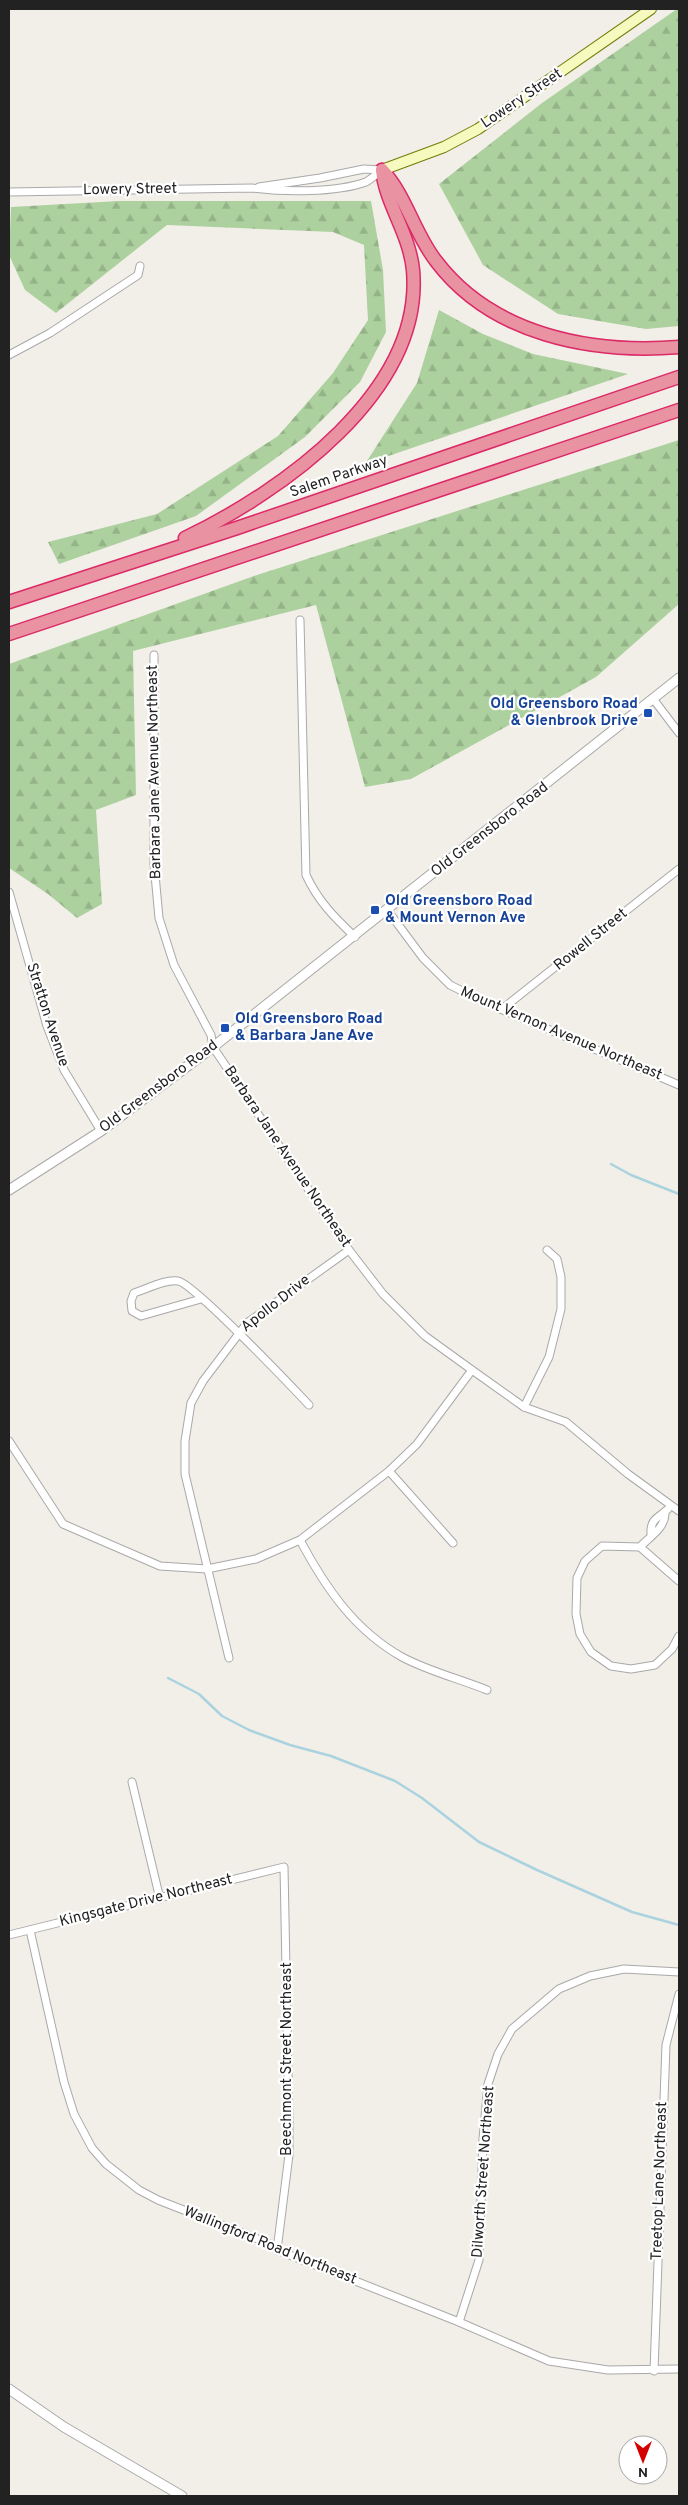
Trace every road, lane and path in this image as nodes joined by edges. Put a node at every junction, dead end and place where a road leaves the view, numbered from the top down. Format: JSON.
{"nodes":[{"id":1,"x":651,"y":9,"type":"edge"},
{"id":2,"x":382,"y":170,"type":"junction"},
{"id":3,"x":252,"y":188,"type":"junction"},
{"id":4,"x":9,"y":192,"type":"edge"},
{"id":5,"x":140,"y":266,"type":"dead end"},
{"id":6,"x":679,"y":347,"type":"edge"},
{"id":7,"x":9,"y":354,"type":"edge"},
{"id":8,"x":679,"y":377,"type":"edge"},
{"id":9,"x":679,"y":410,"type":"edge"},
{"id":10,"x":147,"y":556,"type":"junction"},
{"id":11,"x":9,"y":602,"type":"edge"},
{"id":12,"x":300,"y":620,"type":"dead end"},
{"id":13,"x":9,"y":634,"type":"edge"},
{"id":14,"x":154,"y":655,"type":"dead end"},
{"id":15,"x":679,"y":678,"type":"edge"},
{"id":16,"x":654,"y":700,"type":"junction"},
{"id":17,"x":679,"y":732,"type":"edge"},
{"id":18,"x":679,"y":869,"type":"edge"},
{"id":19,"x":9,"y":892,"type":"edge"},
{"id":20,"x":388,"y":911,"type":"junction"},
{"id":21,"x":355,"y":936,"type":"junction"},
{"id":22,"x":502,"y":1009,"type":"junction"},
{"id":23,"x":213,"y":1047,"type":"junction"},
{"id":24,"x":679,"y":1085,"type":"edge"},
{"id":25,"x":101,"y":1131,"type":"junction"},
{"id":26,"x":9,"y":1190,"type":"edge"},
{"id":27,"x":349,"y":1250,"type":"junction"},
{"id":28,"x":547,"y":1250,"type":"dead end"},
{"id":29,"x":201,"y":1299,"type":"junction"},
{"id":30,"x":238,"y":1333,"type":"junction"},
{"id":31,"x":472,"y":1370,"type":"junction"},
{"id":32,"x":309,"y":1405,"type":"dead end"},
{"id":33,"x":524,"y":1407,"type":"junction"},
{"id":34,"x":9,"y":1441,"type":"edge"},
{"id":35,"x":389,"y":1471,"type":"junction"},
{"id":36,"x":671,"y":1505,"type":"junction"},
{"id":37,"x":679,"y":1511,"type":"edge"},
{"id":38,"x":300,"y":1540,"type":"junction"},
{"id":39,"x":453,"y":1543,"type":"dead end"},
{"id":40,"x":640,"y":1548,"type":"junction"},
{"id":41,"x":207,"y":1569,"type":"junction"},
{"id":42,"x":679,"y":1581,"type":"edge"},
{"id":43,"x":679,"y":1636,"type":"edge"},
{"id":44,"x":229,"y":1658,"type":"dead end"},
{"id":45,"x":487,"y":1690,"type":"dead end"},
{"id":46,"x":132,"y":1782,"type":"dead end"},
{"id":47,"x":284,"y":1867,"type":"joint"},
{"id":48,"x":160,"y":1899,"type":"junction"},
{"id":49,"x":30,"y":1930,"type":"junction"},
{"id":50,"x":9,"y":1935,"type":"edge"},
{"id":51,"x":679,"y":1972,"type":"edge"},
{"id":52,"x":679,"y":1994,"type":"edge"},
{"id":53,"x":277,"y":2250,"type":"junction"},
{"id":54,"x":459,"y":2322,"type":"junction"},
{"id":55,"x":679,"y":2369,"type":"edge"},
{"id":56,"x":654,"y":2371,"type":"junction"},
{"id":57,"x":9,"y":2389,"type":"edge"},
{"id":58,"x":182,"y":2496,"type":"edge"}],
"edges":[{"from":1,"to":2,"type":"main road","name":"Lowery Street"},
{"from":2,"to":3,"type":"street","name":"Lowery Street"},
{"from":2,"to":3,"type":"street","name":"Lowery Street"},
{"from":2,"to":6,"type":"highway"},
{"from":2,"to":10,"type":"highway"},
{"from":3,"to":4,"type":"street","name":"Lowery Street"},
{"from":5,"to":7,"type":"street"},
{"from":8,"to":10,"type":"highway","name":"Salem Parkway"},
{"from":9,"to":13,"type":"highway"},
{"from":10,"to":11,"type":"highway","name":"Salem Parkway"},
{"from":12,"to":21,"type":"street"},
{"from":14,"to":23,"type":"street","name":"Barbara Jane Avenue Northeast"},
{"from":15,"to":16,"type":"street","name":"Old Greensboro Road"},
{"from":16,"to":17,"type":"street"},
{"from":16,"to":20,"type":"street","name":"Old Greensboro Road"},
{"from":18,"to":22,"type":"street","name":"Rowell Street"},
{"from":19,"to":25,"type":"street","name":"Stratton Avenue"},
{"from":20,"to":21,"type":"street","name":"Old Greensboro Road"},
{"from":20,"to":22,"type":"street","name":"Mount Vernon Avenue Northeast"},
{"from":21,"to":23,"type":"street","name":"Old Greensboro Road"},
{"from":22,"to":24,"type":"street","name":"Mount Vernon Avenue Northeast"},
{"from":23,"to":25,"type":"street","name":"Old Greensboro Road"},
{"from":23,"to":27,"type":"street","name":"Barbara Jane Avenue Northeast"},
{"from":25,"to":26,"type":"street","name":"Old Greensboro Road"},
{"from":27,"to":30,"type":"street","name":"Apollo Drive"},
{"from":27,"to":31,"type":"street","name":"Barbara Jane Avenue Northeast"},
{"from":28,"to":33,"type":"street"},
{"from":29,"to":29,"type":"street"},
{"from":29,"to":30,"type":"street"},
{"from":30,"to":32,"type":"street"},
{"from":30,"to":41,"type":"street","name":"Apollo Drive"},
{"from":31,"to":33,"type":"street","name":"Barbara Jane Avenue Northeast"},
{"from":31,"to":35,"type":"street"},
{"from":33,"to":36,"type":"street","name":"Barbara Jane Avenue Northeast"},
{"from":34,"to":41,"type":"street"},
{"from":35,"to":38,"type":"street"},
{"from":35,"to":39,"type":"street"},
{"from":36,"to":37,"type":"street","name":"Barbara Jane Avenue Northeast"},
{"from":36,"to":40,"type":"street"},
{"from":38,"to":41,"type":"street"},
{"from":38,"to":45,"type":"street"},
{"from":40,"to":42,"type":"street"},
{"from":40,"to":43,"type":"street"},
{"from":41,"to":44,"type":"street","name":"Apollo Drive"},
{"from":46,"to":48,"type":"street"},
{"from":47,"to":48,"type":"street","name":"Kingsgate Drive Northeast"},
{"from":47,"to":53,"type":"street","name":"Beechmont Street Northeast"},
{"from":48,"to":49,"type":"street","name":"Kingsgate Drive Northeast"},
{"from":49,"to":50,"type":"street","name":"Kingsgate Drive Northeast"},
{"from":49,"to":53,"type":"street","name":"Wallingford Road Northeast"},
{"from":51,"to":54,"type":"street","name":"Dilworth Street Northeast"},
{"from":52,"to":56,"type":"street","name":"Treetop Lane Northeast"},
{"from":53,"to":54,"type":"street","name":"Wallingford Road Northeast"},
{"from":54,"to":56,"type":"street","name":"Wallingford Road Northeast"},
{"from":55,"to":56,"type":"street","name":"Wallingford Road Northeast"},
{"from":57,"to":58,"type":"street"}]}
